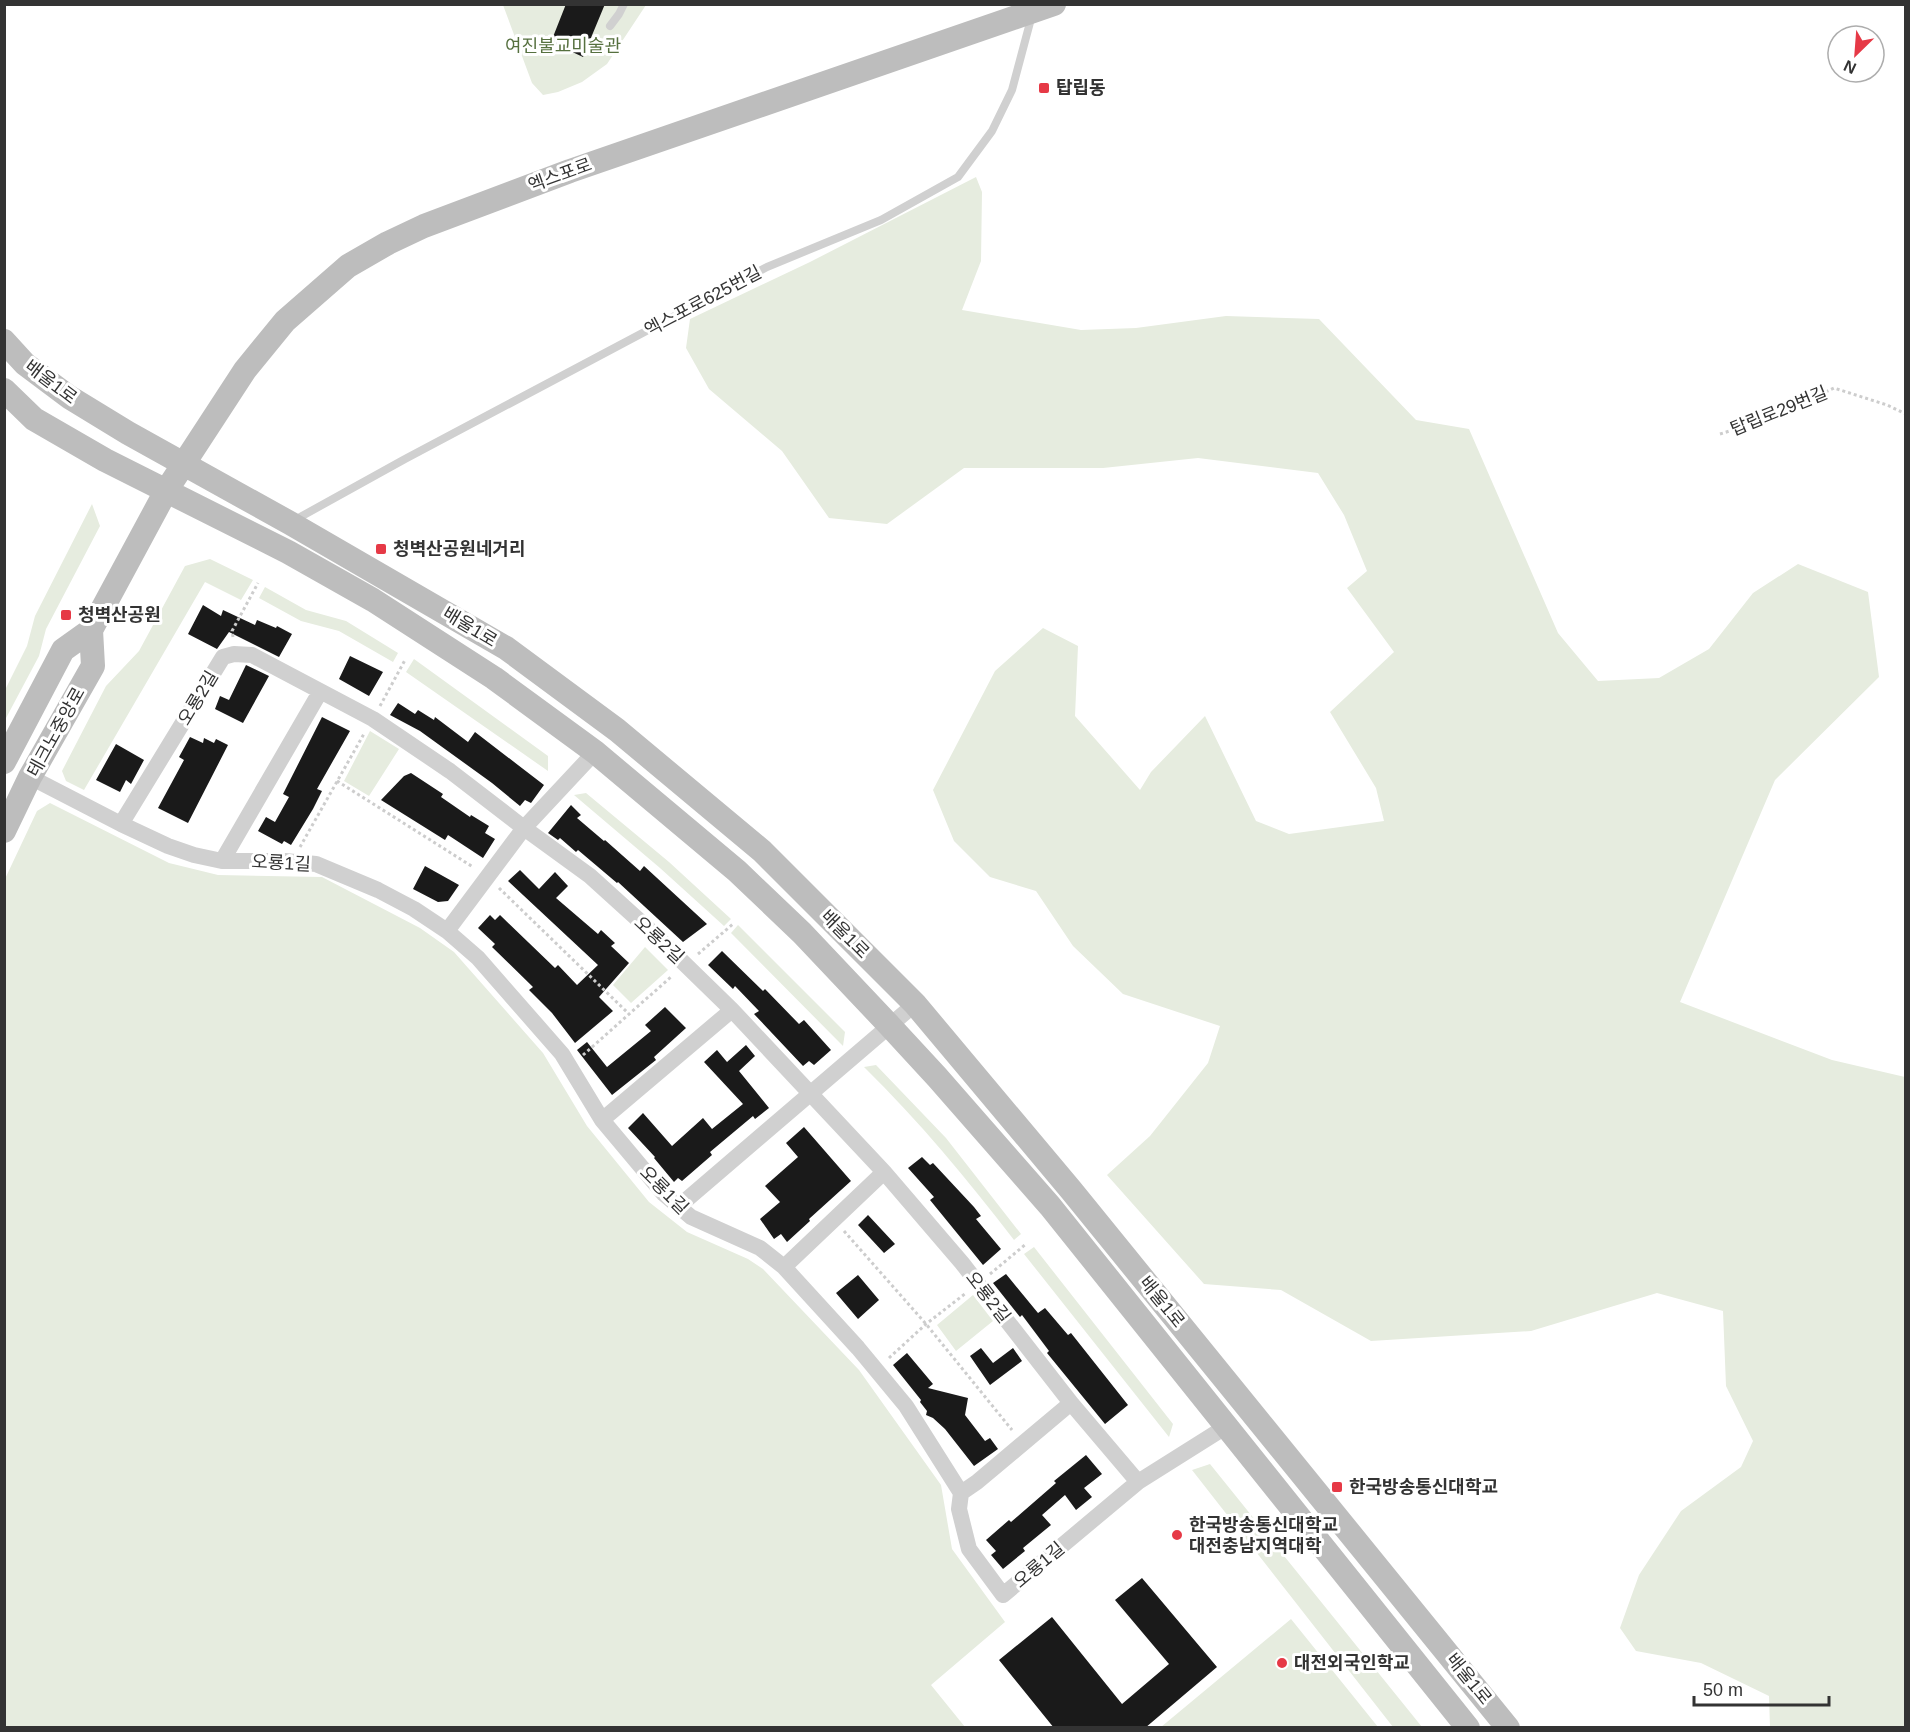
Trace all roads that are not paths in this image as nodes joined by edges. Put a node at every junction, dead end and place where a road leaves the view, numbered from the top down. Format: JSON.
{"nodes":[{"id":1,"x":624,"y":4,"type":"edge"},
{"id":2,"x":1043,"y":8,"type":"edge"},
{"id":3,"x":610,"y":26,"type":"dead end"},
{"id":4,"x":4,"y":341,"type":"edge"},
{"id":5,"x":4,"y":390,"type":"edge"},
{"id":6,"x":183,"y":464,"type":"junction"},
{"id":7,"x":166,"y":491,"type":"junction"},
{"id":8,"x":290,"y":523,"type":"junction"},
{"id":9,"x":91,"y":630,"type":"junction"},
{"id":10,"x":320,"y":692,"type":"junction"},
{"id":11,"x":595,"y":752,"type":"junction"},
{"id":12,"x":4,"y":762,"type":"edge"},
{"id":13,"x":30,"y":777,"type":"junction"},
{"id":14,"x":121,"y":824,"type":"junction"},
{"id":15,"x":524,"y":828,"type":"junction"},
{"id":16,"x":4,"y":831,"type":"edge"},
{"id":17,"x":222,"y":861,"type":"junction"},
{"id":18,"x":447,"y":931,"type":"junction"},
{"id":19,"x":915,"y":1004,"type":"junction"},
{"id":20,"x":732,"y":1010,"type":"junction"},
{"id":21,"x":889,"y":1025,"type":"junction"},
{"id":22,"x":811,"y":1093,"type":"junction"},
{"id":23,"x":602,"y":1120,"type":"junction"},
{"id":24,"x":884,"y":1172,"type":"junction"},
{"id":25,"x":678,"y":1207,"type":"junction"},
{"id":26,"x":784,"y":1267,"type":"junction"},
{"id":27,"x":1071,"y":1403,"type":"junction"},
{"id":28,"x":1227,"y":1426,"type":"junction"},
{"id":29,"x":1138,"y":1482,"type":"junction"},
{"id":30,"x":961,"y":1493,"type":"junction"},
{"id":31,"x":1468,"y":1728,"type":"edge"},
{"id":32,"x":1508,"y":1728,"type":"edge"}],
"edges":[{"from":1,"to":3,"type":"lane"},
{"from":2,"to":6,"type":"main road","name":"엑스포로"},
{"from":2,"to":8,"type":"lane","name":"엑스포로625번길"},
{"from":4,"to":6,"type":"main road","name":"배울1로"},
{"from":5,"to":7,"type":"main road","name":"배울1로"},
{"from":6,"to":7,"type":"main road","name":"엑스포로"},
{"from":6,"to":8,"type":"main road","name":"배울1로"},
{"from":7,"to":9,"type":"main road","name":"테크노중앙로"},
{"from":7,"to":11,"type":"main road","name":"배울1로"},
{"from":8,"to":19,"type":"main road","name":"배울1로"},
{"from":9,"to":12,"type":"main road","name":"테크노중앙로"},
{"from":9,"to":13,"type":"main road","name":"테크노중앙로"},
{"from":10,"to":14,"type":"street","name":"오룡2길"},
{"from":10,"to":15,"type":"street","name":"오룡2길"},
{"from":10,"to":17,"type":"street"},
{"from":11,"to":15,"type":"street"},
{"from":11,"to":21,"type":"main road","name":"배울1로"},
{"from":13,"to":14,"type":"street","name":"오룡1길"},
{"from":13,"to":16,"type":"main road","name":"테크노중앙로"},
{"from":14,"to":17,"type":"street","name":"오룡1길"},
{"from":15,"to":18,"type":"street"},
{"from":15,"to":20,"type":"street","name":"오룡2길"},
{"from":17,"to":18,"type":"street","name":"오룡1길"},
{"from":18,"to":23,"type":"street","name":"오룡1길"},
{"from":19,"to":21,"type":"street"},
{"from":19,"to":32,"type":"main road","name":"배울1로"},
{"from":20,"to":22,"type":"street","name":"오룡2길"},
{"from":20,"to":23,"type":"street"},
{"from":21,"to":22,"type":"street"},
{"from":21,"to":28,"type":"main road","name":"배울1로"},
{"from":22,"to":24,"type":"street","name":"오룡2길"},
{"from":22,"to":25,"type":"street"},
{"from":23,"to":25,"type":"street","name":"오룡1길"},
{"from":24,"to":26,"type":"street"},
{"from":24,"to":27,"type":"street","name":"오룡2길"},
{"from":25,"to":26,"type":"street","name":"오룡1길"},
{"from":26,"to":30,"type":"street","name":"오룡1길"},
{"from":27,"to":29,"type":"street","name":"오룡2길"},
{"from":27,"to":30,"type":"street"},
{"from":28,"to":29,"type":"street","name":"오룡1길"},
{"from":28,"to":31,"type":"main road","name":"배울1로"},
{"from":29,"to":30,"type":"street","name":"오룡1길"}]}
